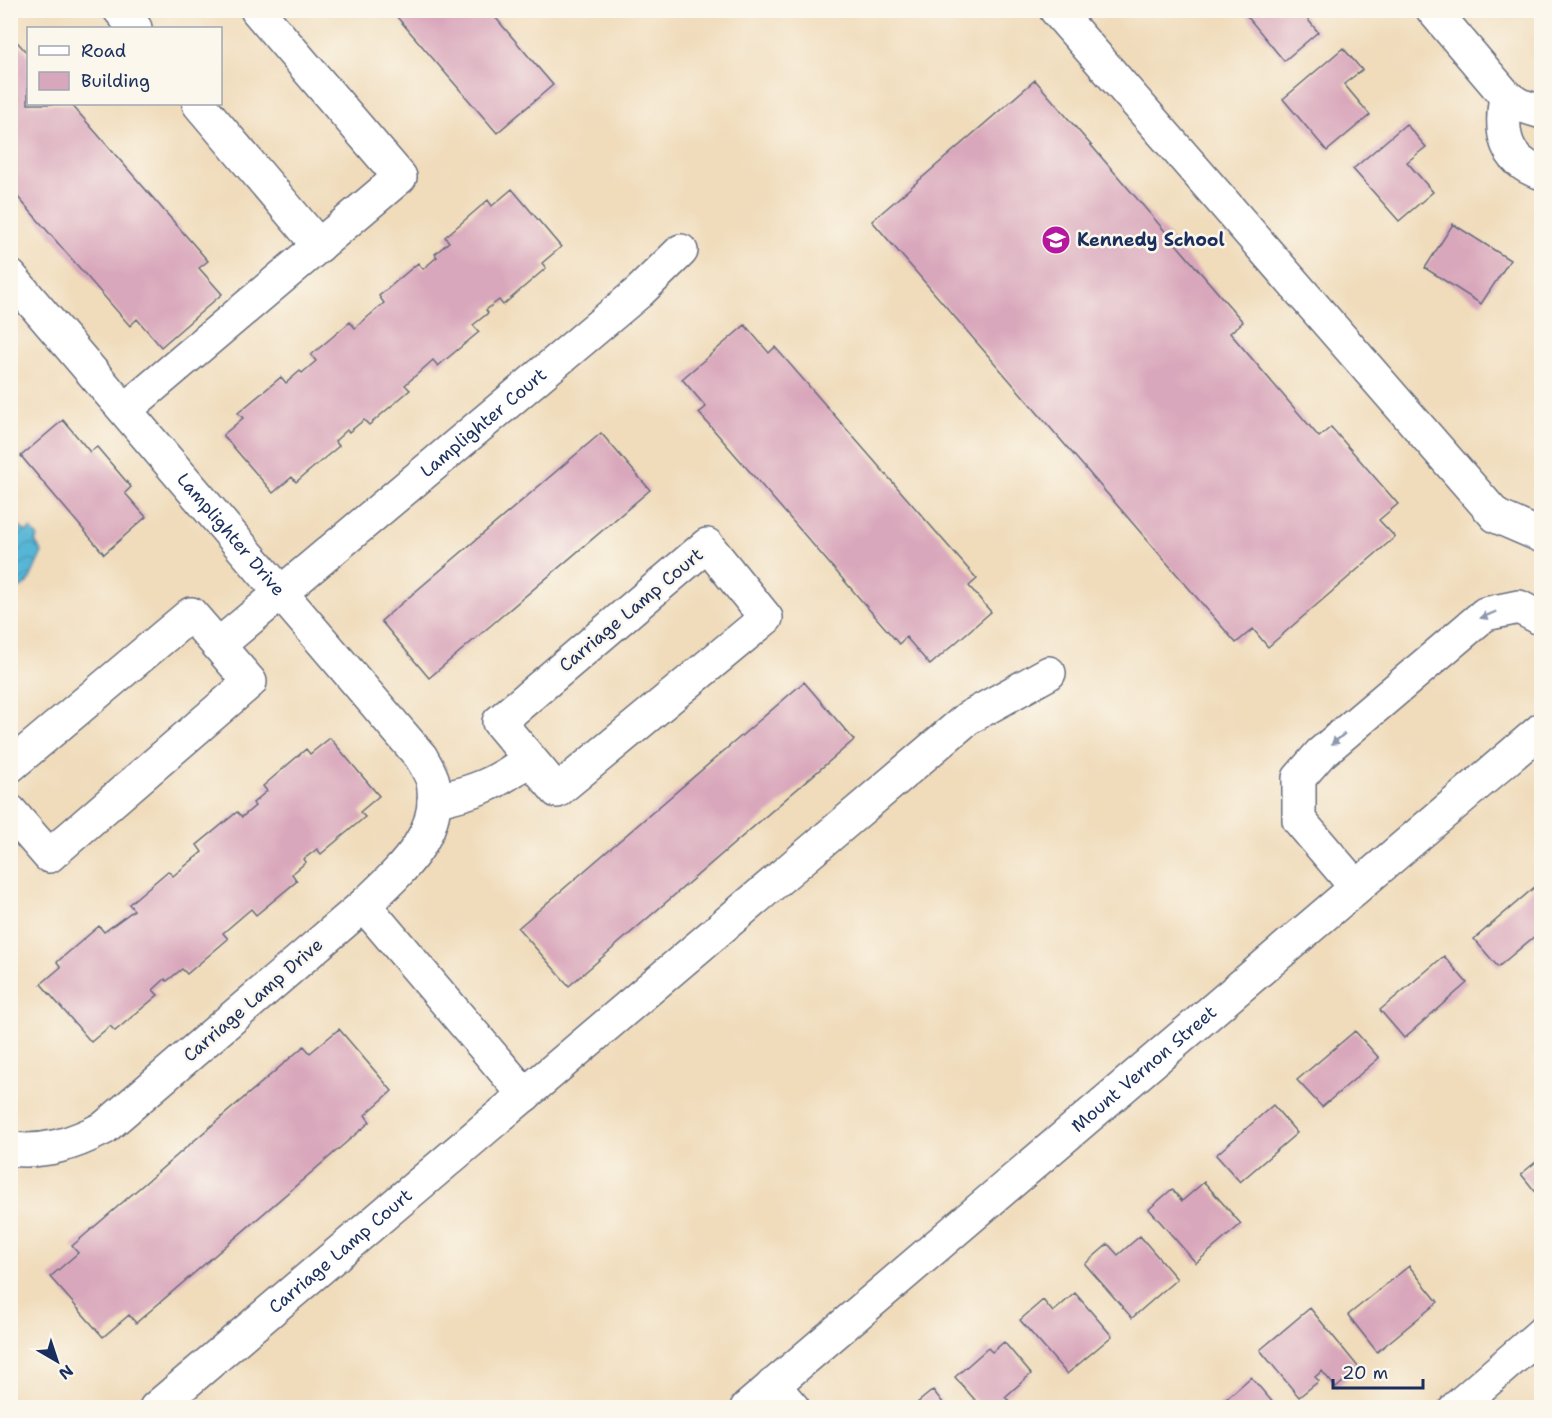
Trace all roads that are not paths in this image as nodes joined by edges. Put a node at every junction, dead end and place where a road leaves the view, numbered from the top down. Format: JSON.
{"nodes":[{"id":1,"x":120,"y":10,"type":"edge"},
{"id":2,"x":258,"y":10,"type":"edge"},
{"id":3,"x":1056,"y":10,"type":"edge"},
{"id":4,"x":1433,"y":10,"type":"edge"},
{"id":5,"x":134,"y":27,"type":"edge"},
{"id":6,"x":1506,"y":96,"type":"junction"},
{"id":7,"x":200,"y":105,"type":"edge"},
{"id":8,"x":1542,"y":112,"type":"edge"},
{"id":9,"x":1542,"y":173,"type":"edge"},
{"id":10,"x":319,"y":246,"type":"junction"},
{"id":11,"x":681,"y":251,"type":"dead end"},
{"id":12,"x":10,"y":276,"type":"edge"},
{"id":13,"x":126,"y":409,"type":"junction"},
{"id":14,"x":1542,"y":536,"type":"edge"},
{"id":15,"x":280,"y":591,"type":"junction"},
{"id":16,"x":1542,"y":619,"type":"edge"},
{"id":17,"x":220,"y":645,"type":"junction"},
{"id":18,"x":1048,"y":673,"type":"dead end"},
{"id":19,"x":1542,"y":729,"type":"edge"},
{"id":20,"x":529,"y":759,"type":"junction"},
{"id":21,"x":10,"y":766,"type":"edge"},
{"id":22,"x":434,"y":801,"type":"junction"},
{"id":23,"x":10,"y":811,"type":"edge"},
{"id":24,"x":1356,"y":887,"type":"junction"},
{"id":25,"x":364,"y":905,"type":"junction"},
{"id":26,"x":525,"y":1095,"type":"junction"},
{"id":27,"x":20,"y":1150,"type":"edge"},
{"id":28,"x":1542,"y":1333,"type":"edge"},
{"id":29,"x":783,"y":1396,"type":"edge"},
{"id":30,"x":156,"y":1407,"type":"edge"},
{"id":31,"x":747,"y":1407,"type":"edge"},
{"id":32,"x":1456,"y":1407,"type":"edge"}],
"edges":[{"from":1,"to":5,"type":"street"},
{"from":2,"to":10,"type":"street"},
{"from":3,"to":14,"type":"street"},
{"from":4,"to":6,"type":"street"},
{"from":6,"to":8,"type":"street"},
{"from":6,"to":9,"type":"street"},
{"from":7,"to":10,"type":"street"},
{"from":10,"to":13,"type":"street"},
{"from":11,"to":15,"type":"street","name":"Lamplighter Court"},
{"from":12,"to":13,"type":"street","name":"Lamplighter Drive"},
{"from":13,"to":15,"type":"street","name":"Lamplighter Drive"},
{"from":15,"to":17,"type":"street","name":"Lamplighter Court"},
{"from":15,"to":22,"type":"street","name":"Lamplighter Drive"},
{"from":16,"to":24,"type":"street","one_way":true},
{"from":17,"to":21,"type":"street"},
{"from":17,"to":23,"type":"street"},
{"from":18,"to":26,"type":"street","name":"Carriage Lamp Court"},
{"from":19,"to":24,"type":"street","name":"Mount Vernon Street"},
{"from":20,"to":20,"type":"street","name":"Carriage Lamp Court"},
{"from":20,"to":22,"type":"street"},
{"from":22,"to":25,"type":"street","name":"Carriage Lamp Drive"},
{"from":24,"to":29,"type":"street","name":"Mount Vernon Street"},
{"from":25,"to":26,"type":"street"},
{"from":25,"to":27,"type":"street","name":"Carriage Lamp Drive"},
{"from":26,"to":30,"type":"street","name":"Carriage Lamp Court"},
{"from":28,"to":32,"type":"street"},
{"from":29,"to":31,"type":"street","name":"Mount Vernon Street"}]}
